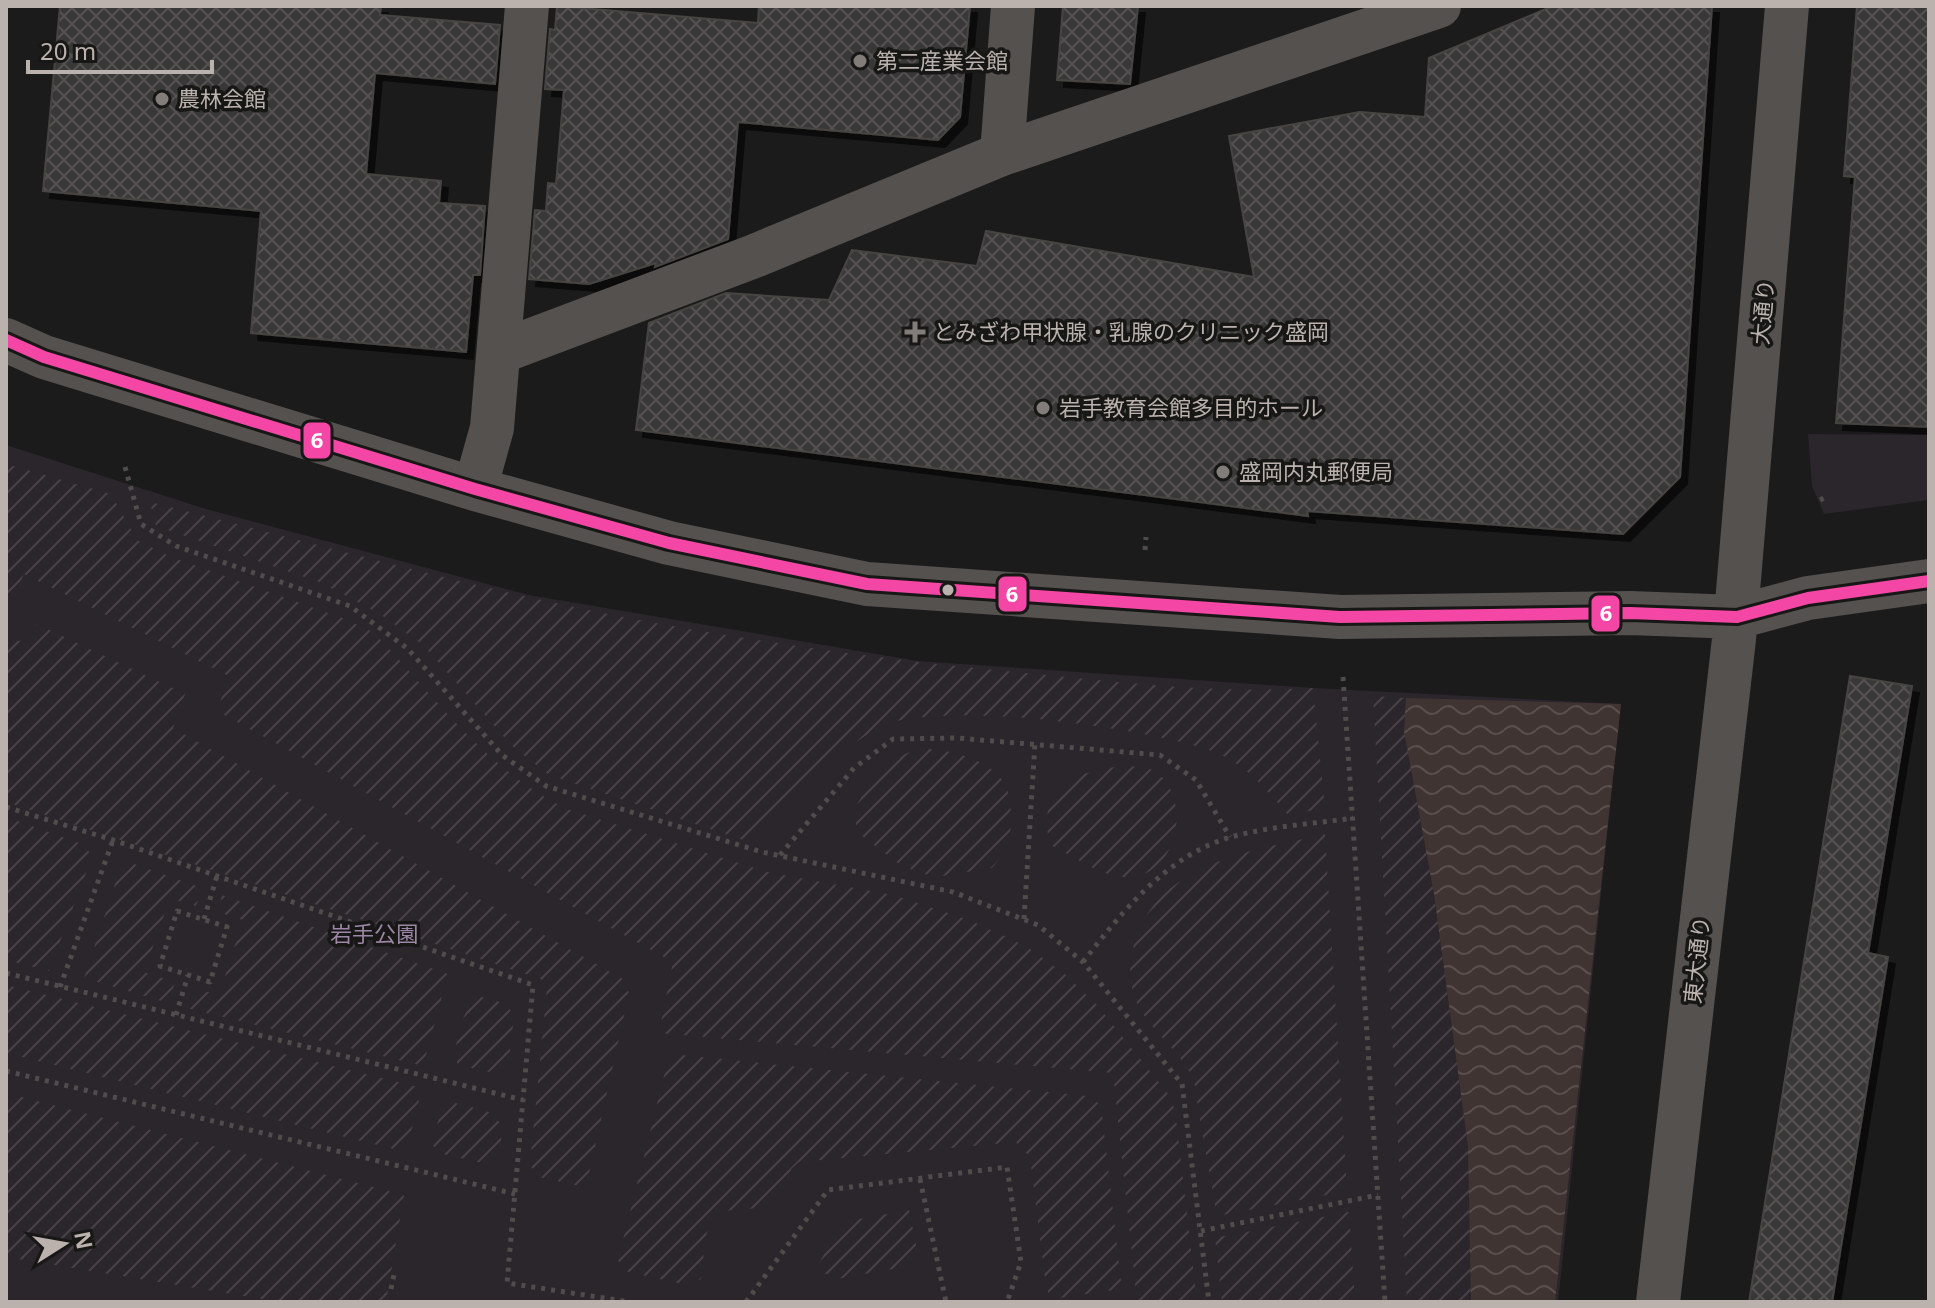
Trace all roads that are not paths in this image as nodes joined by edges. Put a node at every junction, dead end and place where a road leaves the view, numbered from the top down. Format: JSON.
{"nodes":[{"id":1,"x":527,"y":6,"type":"edge"},
{"id":2,"x":1013,"y":6,"type":"edge"},
{"id":3,"x":1439,"y":6,"type":"edge"},
{"id":4,"x":1787,"y":6,"type":"edge"},
{"id":5,"x":1002,"y":154,"type":"junction"},
{"id":6,"x":6,"y":340,"type":"edge"},
{"id":7,"x":500,"y":352,"type":"junction"},
{"id":8,"x":475,"y":489,"type":"junction"},
{"id":9,"x":1929,"y":581,"type":"edge"},
{"id":10,"x":1737,"y":617,"type":"junction"},
{"id":11,"x":1658,"y":1302,"type":"edge"}],
"edges":[{"from":1,"to":7,"type":"street"},
{"from":2,"to":5,"type":"street"},
{"from":3,"to":5,"type":"street"},
{"from":4,"to":10,"type":"street","name":"大通り"},
{"from":5,"to":7,"type":"street"},
{"from":6,"to":8,"type":"street"},
{"from":7,"to":8,"type":"street"},
{"from":8,"to":10,"type":"street"},
{"from":9,"to":10,"type":"street"},
{"from":10,"to":11,"type":"street","name":"東大通り"}]}
